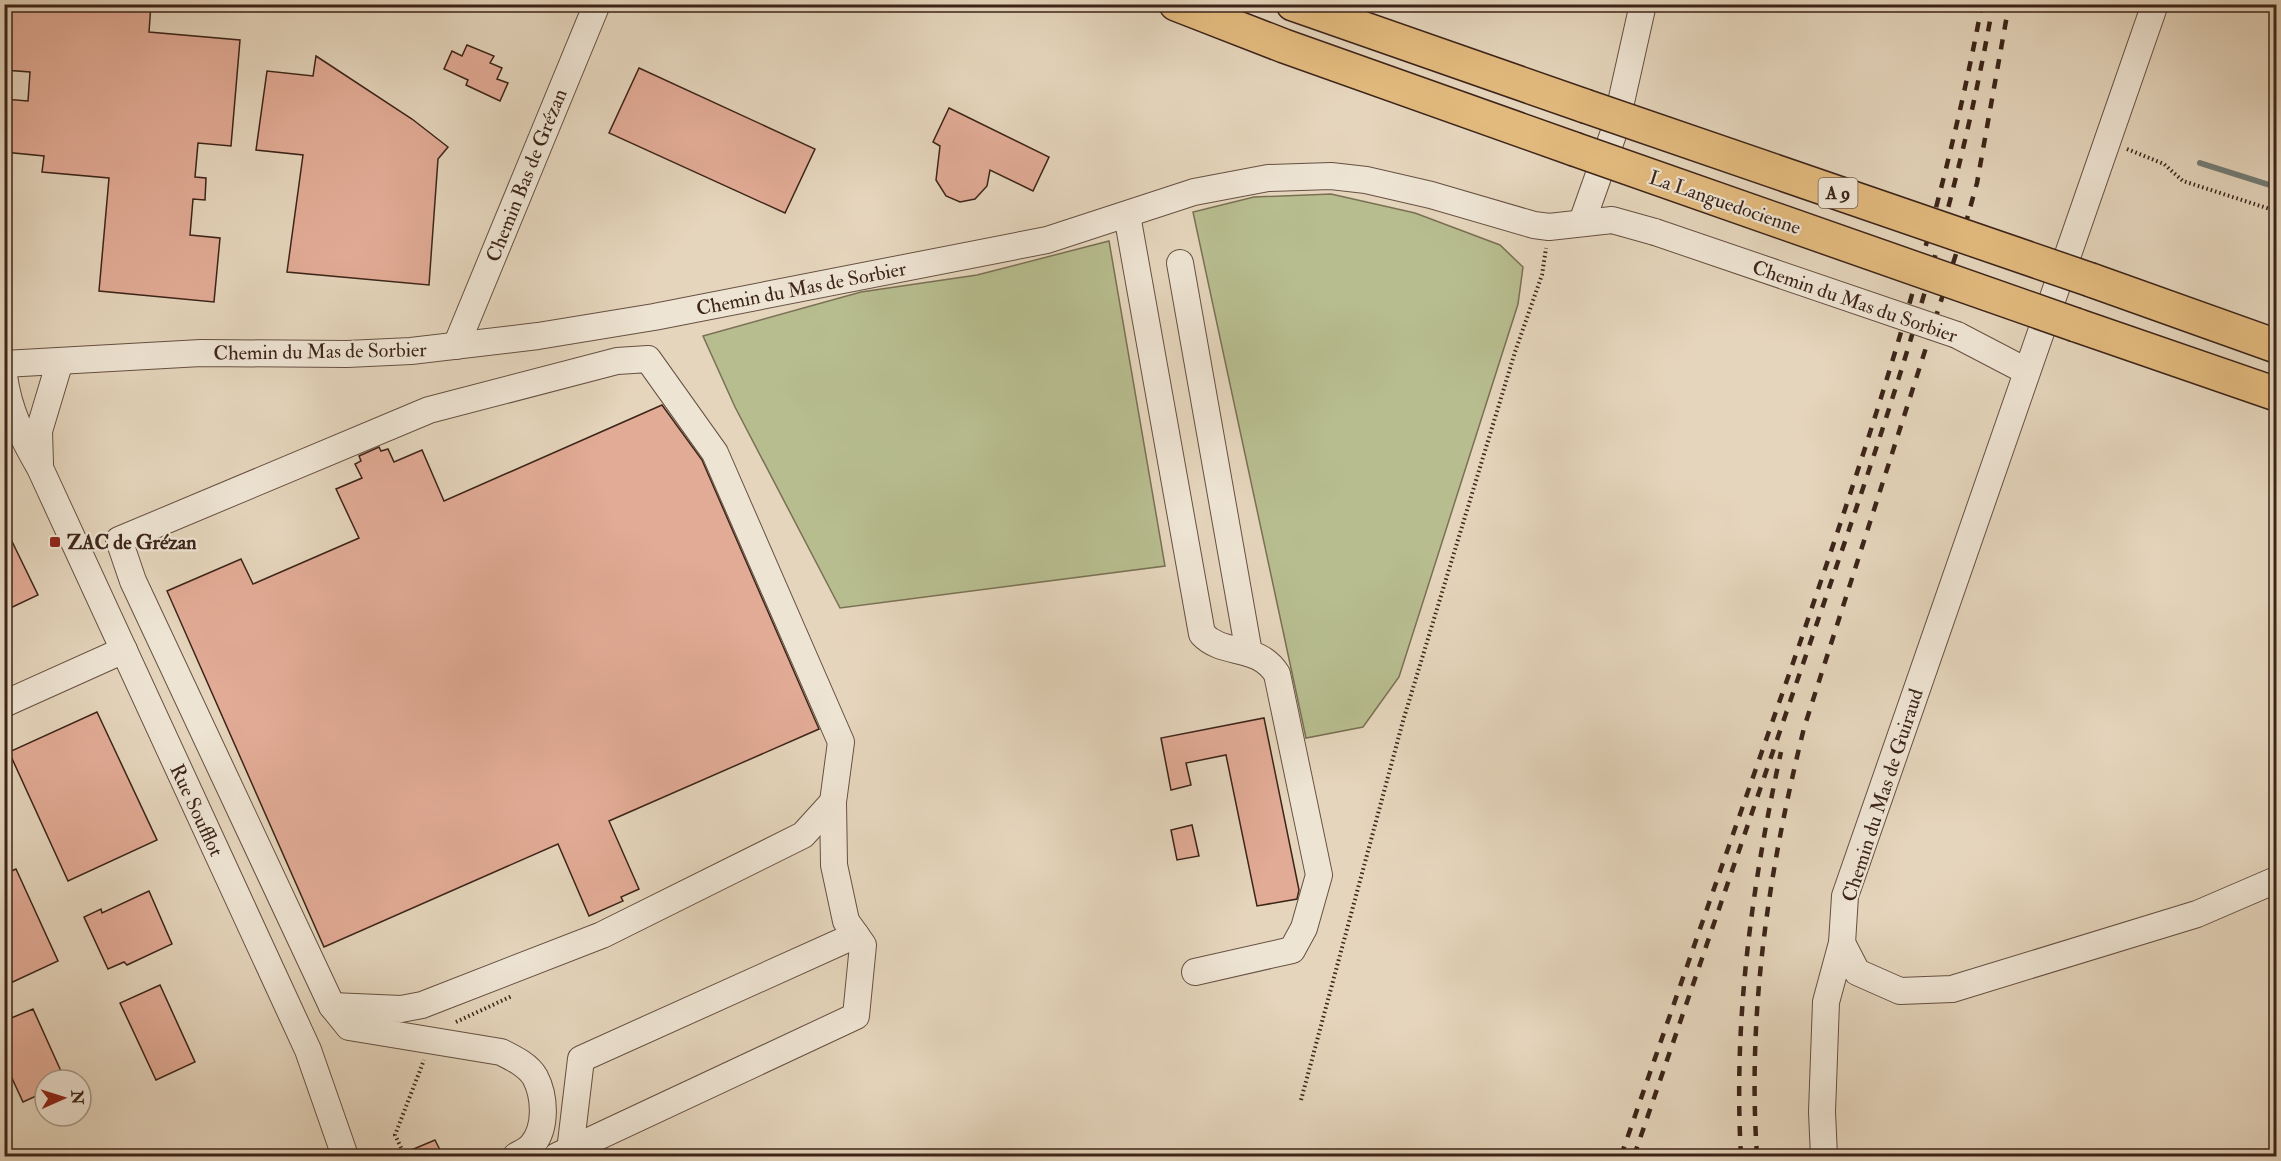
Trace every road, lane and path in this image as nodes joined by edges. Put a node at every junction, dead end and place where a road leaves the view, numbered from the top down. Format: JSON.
{"nodes":[{"id":1,"x":597,"y":4,"type":"edge"},
{"id":2,"x":1176,"y":4,"type":"edge"},
{"id":3,"x":1293,"y":4,"type":"edge"},
{"id":4,"x":1643,"y":4,"type":"edge"},
{"id":5,"x":2155,"y":4,"type":"edge"},
{"id":6,"x":2109,"y":142,"type":"junction"},
{"id":7,"x":2277,"y":211,"type":"edge"},
{"id":8,"x":1127,"y":215,"type":"junction"},
{"id":9,"x":1582,"y":222,"type":"junction"},
{"id":10,"x":1180,"y":263,"type":"dead end"},
{"id":11,"x":1542,"y":275,"type":"dead end"},
{"id":12,"x":456,"y":346,"type":"junction"},
{"id":13,"x":2277,"y":346,"type":"edge"},
{"id":14,"x":60,"y":361,"type":"junction"},
{"id":15,"x":4,"y":364,"type":"edge"},
{"id":16,"x":2026,"y":371,"type":"junction"},
{"id":17,"x":4,"y":376,"type":"edge"},
{"id":18,"x":2277,"y":394,"type":"edge"},
{"id":19,"x":40,"y":468,"type":"junction"},
{"id":20,"x":124,"y":650,"type":"junction"},
{"id":21,"x":1249,"y":652,"type":"junction"},
{"id":22,"x":4,"y":704,"type":"edge"},
{"id":23,"x":833,"y":801,"type":"junction"},
{"id":24,"x":2277,"y":880,"type":"edge"},
{"id":25,"x":856,"y":935,"type":"junction"},
{"id":26,"x":1842,"y":943,"type":"junction"},
{"id":27,"x":1195,"y":972,"type":"dead end"},
{"id":28,"x":332,"y":1006,"type":"junction"},
{"id":29,"x":426,"y":1054,"type":"dead end"},
{"id":30,"x":1301,"y":1100,"type":"dead end"},
{"id":31,"x":564,"y":1154,"type":"edge"},
{"id":32,"x":345,"y":1156,"type":"edge"},
{"id":33,"x":405,"y":1156,"type":"edge"},
{"id":34,"x":516,"y":1156,"type":"edge"},
{"id":35,"x":1824,"y":1156,"type":"edge"}],
"edges":[{"from":1,"to":12,"type":"street","name":"Chemin Bas de Grézan"},
{"from":2,"to":18,"type":"highway","name":"La Languedocienne","number":"A 9","bridge":true},
{"from":3,"to":13,"type":"highway","number":"A 9","bridge":true},
{"from":4,"to":9,"type":"street"},
{"from":5,"to":6,"type":"street"},
{"from":6,"to":7,"type":"path"},
{"from":6,"to":16,"type":"street"},
{"from":8,"to":9,"type":"street","name":"Chemin du Mas de Sorbier"},
{"from":8,"to":12,"type":"street","name":"Chemin du Mas de Sorbier"},
{"from":8,"to":21,"type":"street"},
{"from":9,"to":16,"type":"street","name":"Chemin du Mas du Sorbier","bridge":true},
{"from":10,"to":21,"type":"street"},
{"from":11,"to":30,"type":"path"},
{"from":12,"to":14,"type":"street","name":"Chemin du Mas de Sorbier"},
{"from":14,"to":15,"type":"street","name":"Chemin du Mas de Sorbier"},
{"from":14,"to":19,"type":"street","name":"Rue Soufflot"},
{"from":16,"to":26,"type":"street","name":"Chemin du Mas de Guiraud"},
{"from":17,"to":19,"type":"street","name":"Rue Soufflot"},
{"from":19,"to":20,"type":"street","name":"Rue Soufflot"},
{"from":20,"to":22,"type":"street"},
{"from":20,"to":32,"type":"street","name":"Rue Soufflot"},
{"from":21,"to":27,"type":"street"},
{"from":23,"to":25,"type":"street"},
{"from":23,"to":28,"type":"street"},
{"from":23,"to":28,"type":"street"},
{"from":24,"to":26,"type":"street"},
{"from":25,"to":31,"type":"street"},
{"from":25,"to":31,"type":"street"},
{"from":26,"to":35,"type":"street","name":"Chemin du Mas de Guiraud"},
{"from":28,"to":34,"type":"street"},
{"from":29,"to":33,"type":"path"}]}
